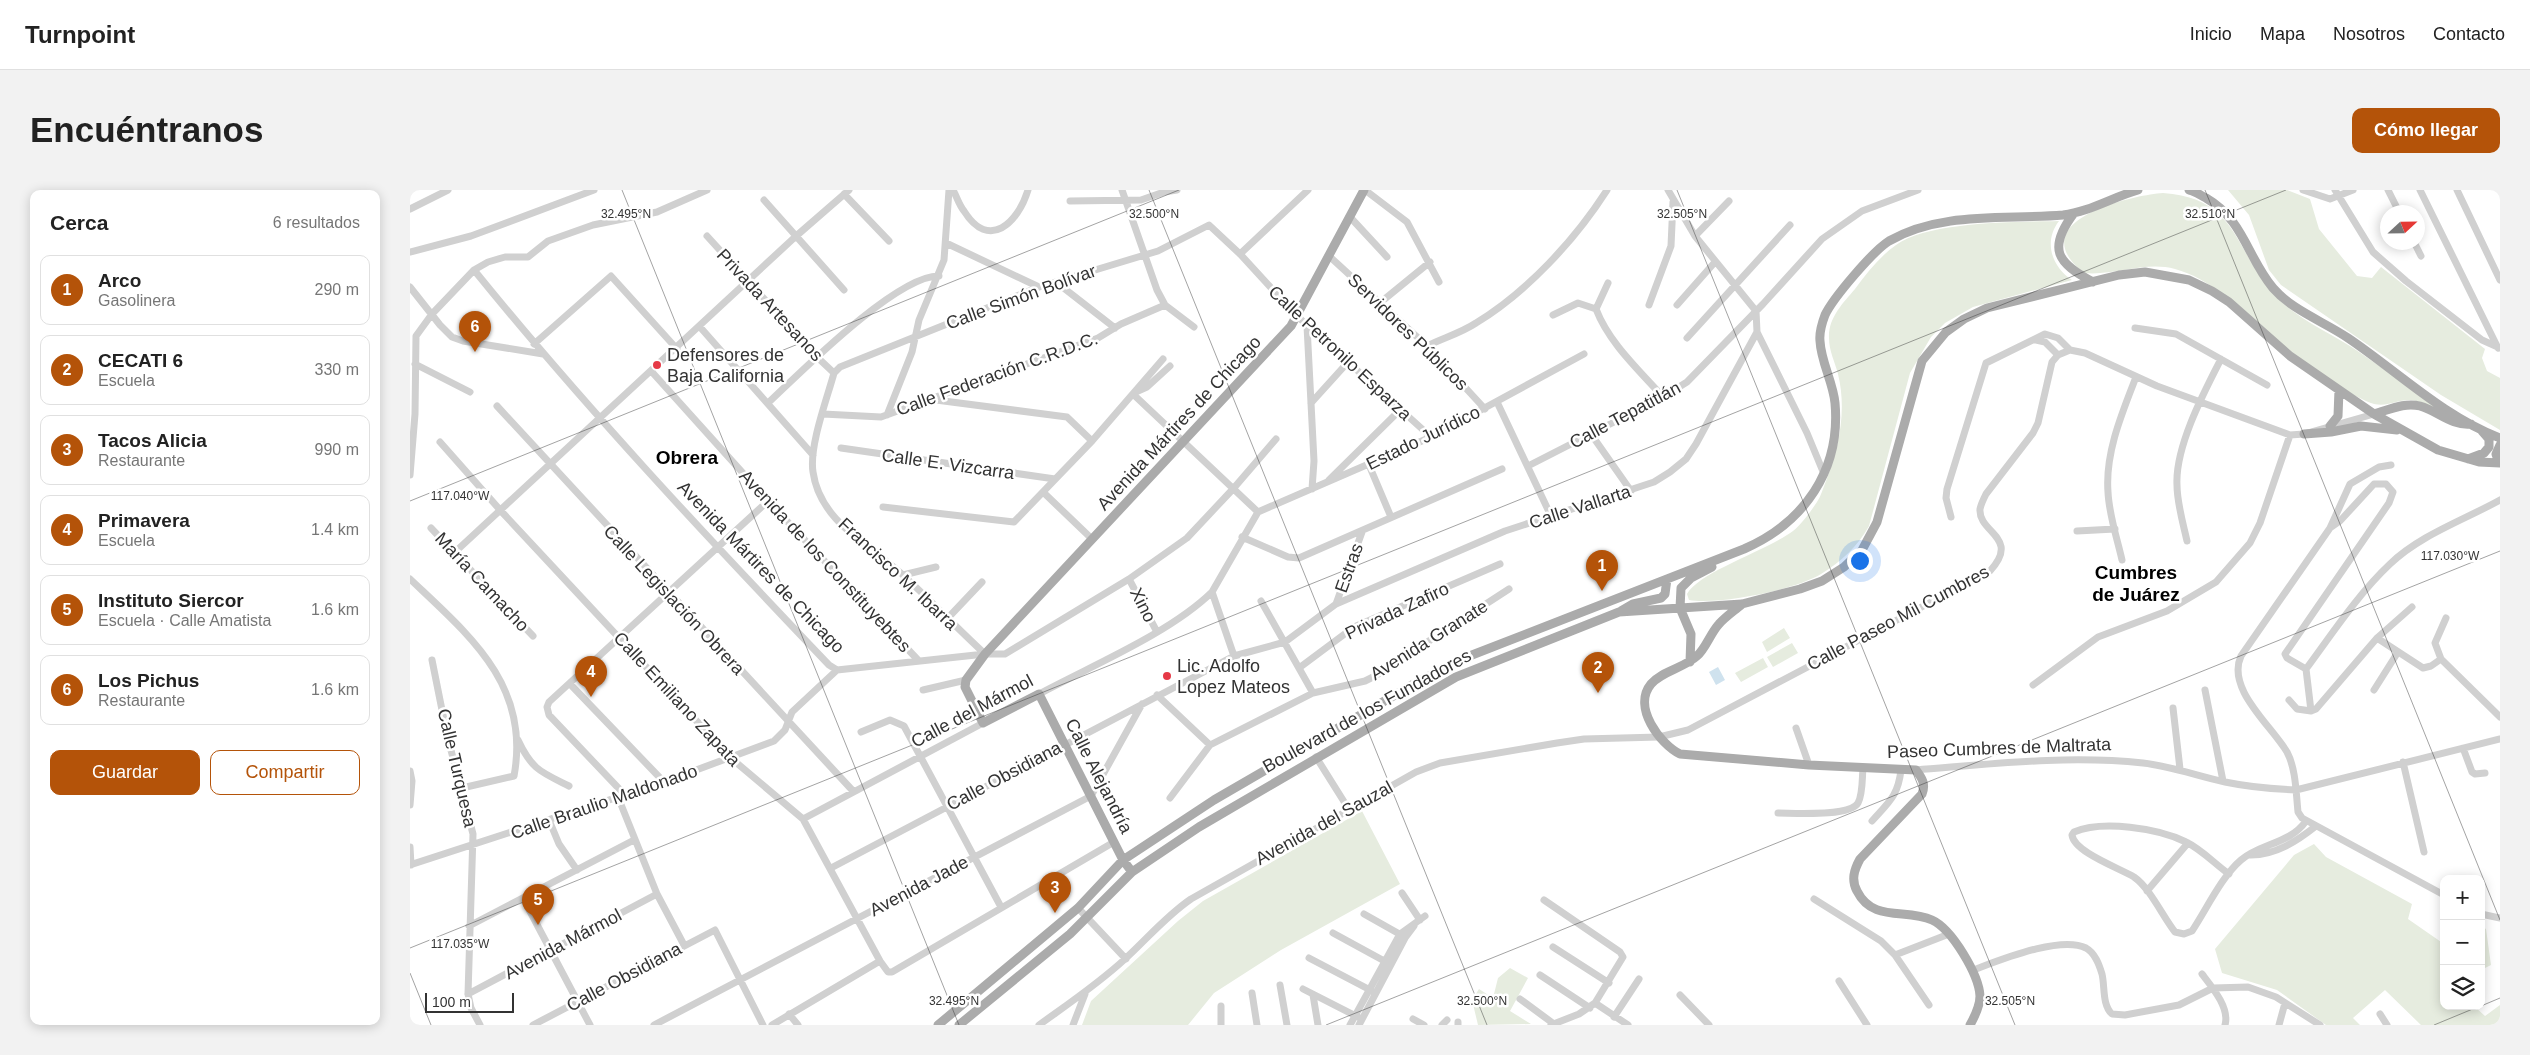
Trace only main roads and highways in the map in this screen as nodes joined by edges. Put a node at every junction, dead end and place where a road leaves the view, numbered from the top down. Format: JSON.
{"nodes":[{"id":1,"x":1364,"y":190,"type":"edge"},
{"id":2,"x":2134,"y":190,"type":"edge"},
{"id":3,"x":2191,"y":190,"type":"edge"},
{"id":4,"x":2074,"y":213,"type":"junction"},
{"id":5,"x":2093,"y":282,"type":"junction"},
{"id":6,"x":2339,"y":390,"type":"junction"},
{"id":7,"x":2374,"y":414,"type":"junction"},
{"id":8,"x":2472,"y":424,"type":"junction"},
{"id":9,"x":2330,"y":426,"type":"road end"},
{"id":10,"x":2480,"y":428,"type":"junction"},
{"id":11,"x":2408,"y":433,"type":"junction"},
{"id":12,"x":2304,"y":434,"type":"road end"},
{"id":13,"x":2500,"y":438,"type":"edge"},
{"id":14,"x":2500,"y":445,"type":"edge"},
{"id":15,"x":2468,"y":459,"type":"junction"},
{"id":16,"x":2499,"y":463,"type":"edge"},
{"id":17,"x":1727,"y":556,"type":"junction"},
{"id":18,"x":1667,"y":579,"type":"junction"},
{"id":19,"x":1742,"y":604,"type":"junction"},
{"id":20,"x":1680,"y":608,"type":"junction"},
{"id":21,"x":1619,"y":612,"type":"junction"},
{"id":22,"x":1690,"y":662,"type":"junction"},
{"id":23,"x":1419,"y":681,"type":"junction"},
{"id":24,"x":1039,"y":694,"type":"joint"},
{"id":25,"x":1403,"y":707,"type":"junction"},
{"id":26,"x":983,"y":723,"type":"joint"},
{"id":27,"x":1123,"y":860,"type":"junction"},
{"id":28,"x":1132,"y":872,"type":"junction"},
{"id":29,"x":938,"y":1025,"type":"edge"},
{"id":30,"x":959,"y":1025,"type":"edge"},
{"id":31,"x":1970,"y":1025,"type":"edge"}],
"edges":[{"from":1,"to":26,"type":"main road","name":"Avenida Mártires de Chicago"},
{"from":2,"to":4,"type":"main road","name":"Boulevard de los Fundadores"},
{"from":3,"to":8,"type":"main road"},
{"from":4,"to":5,"type":"main road"},
{"from":4,"to":17,"type":"main road","name":"Boulevard de los Fundadores"},
{"from":5,"to":6,"type":"main road","name":"Boulevard de los Fundadores"},
{"from":5,"to":19,"type":"main road","name":"Boulevard de los Fundadores"},
{"from":6,"to":7,"type":"main road","name":"Boulevard de los Fundadores"},
{"from":6,"to":9,"type":"main road"},
{"from":7,"to":8,"type":"main road"},
{"from":7,"to":11,"type":"main road","name":"Boulevard de los Fundadores"},
{"from":8,"to":10,"type":"main road"},
{"from":10,"to":13,"type":"main road"},
{"from":10,"to":15,"type":"main road"},
{"from":11,"to":12,"type":"main road"},
{"from":11,"to":15,"type":"main road","name":"Boulevard de los Fundadores"},
{"from":14,"to":16,"type":"main road"},
{"from":15,"to":16,"type":"main road","name":"Boulevard de los Fundadores"},
{"from":17,"to":18,"type":"main road","name":"Boulevard de los Fundadores"},
{"from":17,"to":20,"type":"main road"},
{"from":18,"to":21,"type":"main road"},
{"from":18,"to":23,"type":"main road","name":"Boulevard de los Fundadores"},
{"from":19,"to":20,"type":"main road","name":"Boulevard de los Fundadores"},
{"from":19,"to":22,"type":"main road","name":"Paseo Cumbres de Maltrata"},
{"from":20,"to":21,"type":"main road","name":"Boulevard de los Fundadores"},
{"from":20,"to":22,"type":"main road"},
{"from":21,"to":25,"type":"main road","name":"Boulevard de los Fundadores"},
{"from":22,"to":31,"type":"main road","name":"Paseo Cumbres de Maltrata"},
{"from":23,"to":25,"type":"main road"},
{"from":23,"to":27,"type":"main road","name":"Boulevard de los Fundadores"},
{"from":24,"to":26,"type":"main road","name":"Calle del Mármol"},
{"from":24,"to":27,"type":"main road","name":"Calle Alejandría"},
{"from":25,"to":28,"type":"main road","name":"Boulevard de los Fundadores"},
{"from":27,"to":28,"type":"main road","name":"Calle Alejandría"},
{"from":27,"to":29,"type":"main road","name":"Boulevard de los Fundadores"},
{"from":28,"to":30,"type":"main road","name":"Boulevard de los Fundadores"}]}
